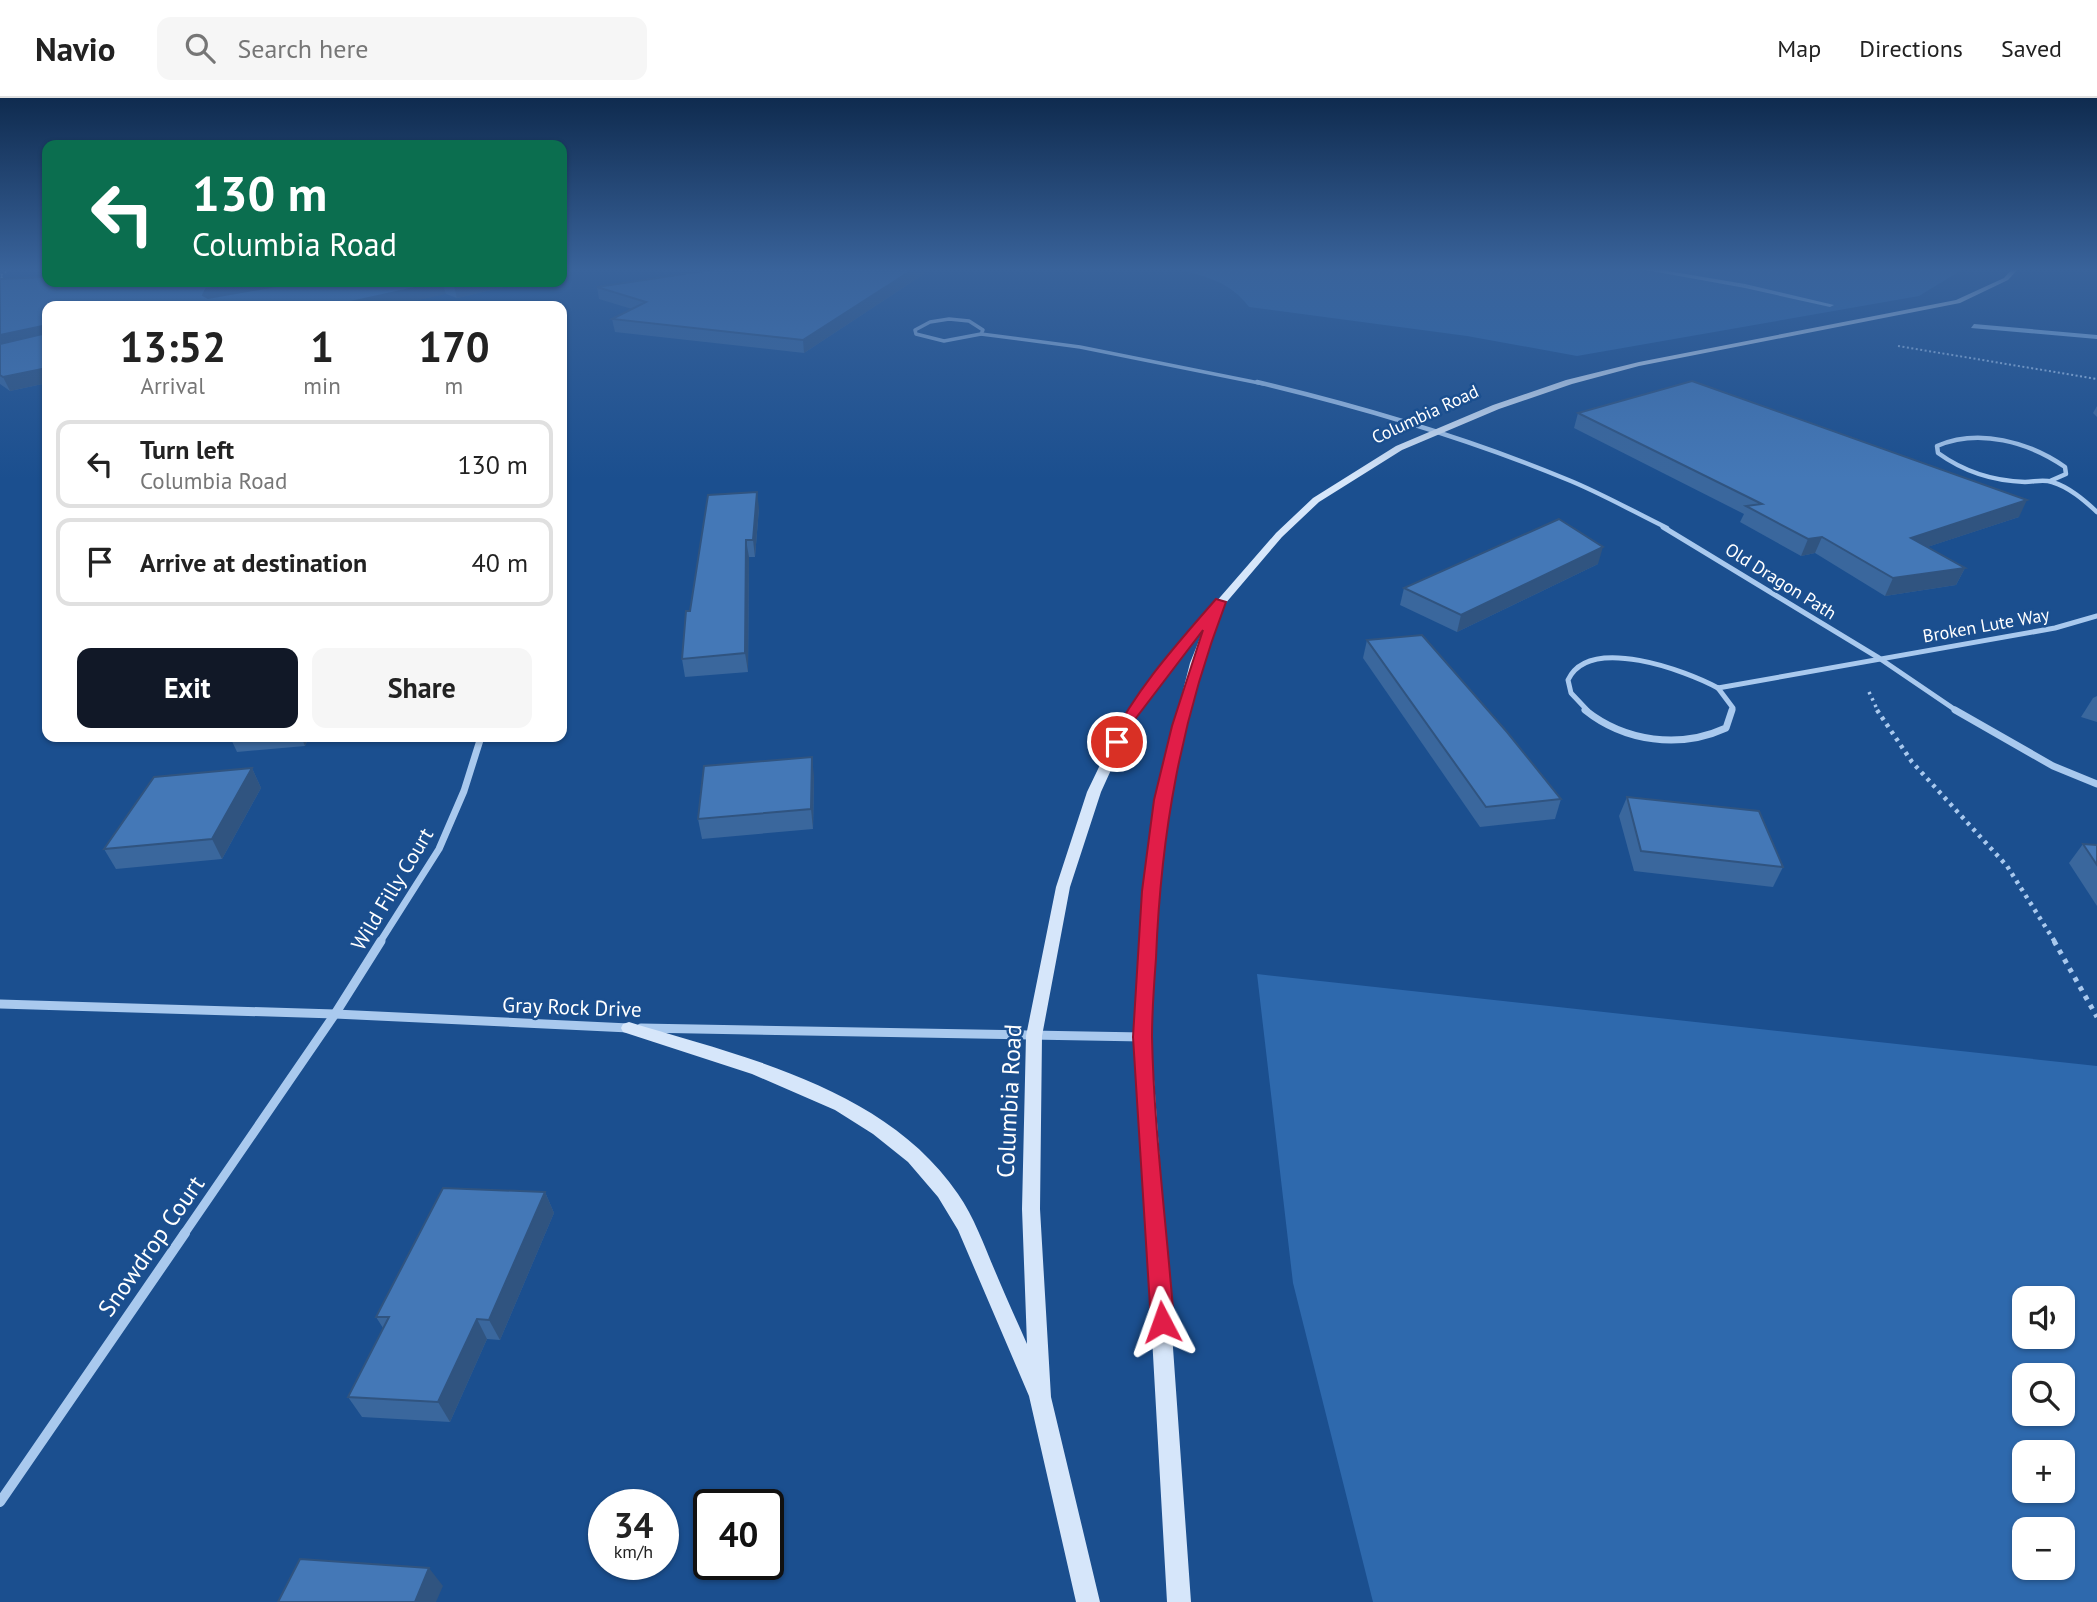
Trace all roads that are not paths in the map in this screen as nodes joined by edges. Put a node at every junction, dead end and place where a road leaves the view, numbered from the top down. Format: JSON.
{"nodes":[{"id":1,"x":928,"y":338,"type":"edge"},
{"id":2,"x":959,"y":338,"type":"edge"},
{"id":3,"x":1013,"y":338,"type":"edge"},
{"id":4,"x":1772,"y":338,"type":"edge"},
{"id":5,"x":1435,"y":431,"type":"junction"},
{"id":6,"x":2050,"y":481,"type":"junction"},
{"id":7,"x":2097,"y":512,"type":"edge"},
{"id":8,"x":1220,"y":602,"type":"junction"},
{"id":9,"x":2097,"y":616,"type":"edge"},
{"id":10,"x":1879,"y":657,"type":"junction"},
{"id":11,"x":1718,"y":688,"type":"junction"},
{"id":12,"x":479,"y":742,"type":"edge"},
{"id":13,"x":2097,"y":784,"type":"edge"},
{"id":14,"x":0,"y":1004,"type":"edge"},
{"id":15,"x":335,"y":1014,"type":"junction"},
{"id":16,"x":629,"y":1028,"type":"junction"},
{"id":17,"x":1034,"y":1036,"type":"junction"},
{"id":18,"x":1143,"y":1037,"type":"junction"},
{"id":19,"x":1040,"y":1397,"type":"junction"},
{"id":20,"x":0,"y":1502,"type":"edge"},
{"id":21,"x":1088,"y":1602,"type":"edge"},
{"id":22,"x":1179,"y":1602,"type":"edge"}],
"edges":[{"from":1,"to":2,"type":"street"},
{"from":3,"to":5,"type":"street","name":"Old Dragon Path"},
{"from":4,"to":5,"type":"street","name":"Columbia Road"},
{"from":5,"to":8,"type":"street","name":"Columbia Road"},
{"from":5,"to":10,"type":"street","name":"Old Dragon Path"},
{"from":6,"to":6,"type":"street"},
{"from":6,"to":7,"type":"street"},
{"from":8,"to":17,"type":"street","name":"Columbia Road"},
{"from":8,"to":18,"type":"street","name":"Columbia Road"},
{"from":9,"to":10,"type":"street","name":"Broken Lute Way"},
{"from":10,"to":11,"type":"street","name":"Broken Lute Way"},
{"from":10,"to":13,"type":"street","name":"Old Dragon Path"},
{"from":11,"to":11,"type":"street"},
{"from":12,"to":15,"type":"street","name":"Wild Filly Court"},
{"from":14,"to":15,"type":"street","name":"Gray Rock Drive"},
{"from":15,"to":16,"type":"street","name":"Gray Rock Drive"},
{"from":15,"to":20,"type":"street","name":"Snowdrop Court"},
{"from":16,"to":17,"type":"street","name":"Gray Rock Drive"},
{"from":16,"to":19,"type":"street"},
{"from":17,"to":18,"type":"street","name":"Gray Rock Drive"},
{"from":17,"to":19,"type":"street","name":"Columbia Road"},
{"from":18,"to":22,"type":"street","name":"Columbia Road"},
{"from":19,"to":21,"type":"street","name":"Columbia Road"}]}
